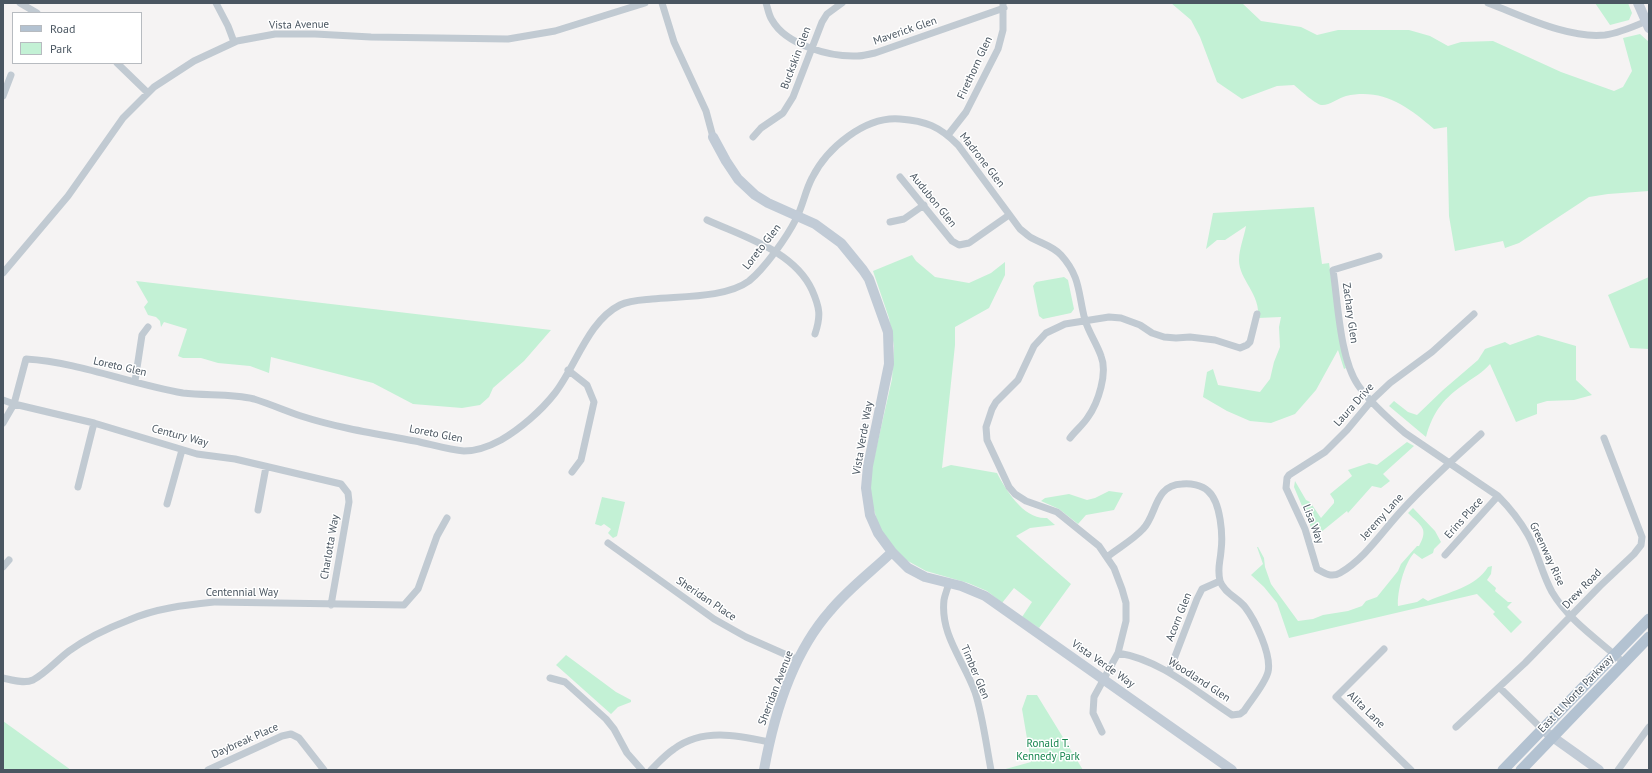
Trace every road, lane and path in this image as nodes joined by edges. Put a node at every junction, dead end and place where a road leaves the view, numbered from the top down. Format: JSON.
{"nodes":[{"id":1,"x":20,"y":3,"type":"edge"},
{"id":2,"x":216,"y":3,"type":"edge"},
{"id":3,"x":645,"y":3,"type":"edge"},
{"id":4,"x":662,"y":3,"type":"edge"},
{"id":5,"x":766,"y":3,"type":"edge"},
{"id":6,"x":842,"y":3,"type":"edge"},
{"id":7,"x":1488,"y":3,"type":"edge"},
{"id":8,"x":1638,"y":3,"type":"edge"},
{"id":9,"x":1004,"y":6,"type":"edge"},
{"id":10,"x":35,"y":12,"type":"edge"},
{"id":11,"x":1648,"y":23,"type":"edge"},
{"id":12,"x":234,"y":42,"type":"junction"},
{"id":13,"x":812,"y":49,"type":"junction"},
{"id":14,"x":118,"y":64,"type":"edge"},
{"id":15,"x":11,"y":76,"type":"dead end"},
{"id":16,"x":148,"y":93,"type":"junction"},
{"id":17,"x":3,"y":96,"type":"edge"},
{"id":18,"x":948,"y":135,"type":"junction"},
{"id":19,"x":713,"y":137,"type":"joint"},
{"id":20,"x":753,"y":137,"type":"dead end"},
{"id":21,"x":900,"y":177,"type":"dead end"},
{"id":22,"x":924,"y":205,"type":"junction"},
{"id":23,"x":1010,"y":215,"type":"junction"},
{"id":24,"x":798,"y":217,"type":"junction"},
{"id":25,"x":707,"y":220,"type":"dead end"},
{"id":26,"x":890,"y":222,"type":"dead end"},
{"id":27,"x":775,"y":251,"type":"junction"},
{"id":28,"x":1378,"y":256,"type":"dead end"},
{"id":29,"x":3,"y":273,"type":"edge"},
{"id":30,"x":1257,"y":314,"type":"dead end"},
{"id":31,"x":1474,"y":314,"type":"dead end"},
{"id":32,"x":1085,"y":321,"type":"junction"},
{"id":33,"x":148,"y":327,"type":"dead end"},
{"id":34,"x":815,"y":334,"type":"dead end"},
{"id":35,"x":568,"y":370,"type":"junction"},
{"id":36,"x":135,"y":381,"type":"junction"},
{"id":37,"x":3,"y":400,"type":"edge"},
{"id":38,"x":1372,"y":400,"type":"junction"},
{"id":39,"x":14,"y":404,"type":"junction"},
{"id":40,"x":3,"y":423,"type":"edge"},
{"id":41,"x":94,"y":423,"type":"junction"},
{"id":42,"x":1481,"y":434,"type":"dead end"},
{"id":43,"x":1070,"y":438,"type":"dead end"},
{"id":44,"x":1604,"y":438,"type":"dead end"},
{"id":45,"x":182,"y":450,"type":"junction"},
{"id":46,"x":1450,"y":463,"type":"junction"},
{"id":47,"x":266,"y":467,"type":"junction"},
{"id":48,"x":572,"y":472,"type":"dead end"},
{"id":49,"x":1287,"y":478,"type":"joint"},
{"id":50,"x":78,"y":487,"type":"dead end"},
{"id":51,"x":348,"y":493,"type":"joint"},
{"id":52,"x":1498,"y":496,"type":"junction"},
{"id":53,"x":167,"y":504,"type":"dead end"},
{"id":54,"x":258,"y":510,"type":"dead end"},
{"id":55,"x":447,"y":518,"type":"dead end"},
{"id":56,"x":608,"y":543,"type":"dead end"},
{"id":57,"x":892,"y":552,"type":"junction"},
{"id":58,"x":1445,"y":555,"type":"dead end"},
{"id":59,"x":1107,"y":557,"type":"junction"},
{"id":60,"x":9,"y":560,"type":"dead end"},
{"id":61,"x":3,"y":567,"type":"edge"},
{"id":62,"x":1325,"y":574,"type":"joint"},
{"id":63,"x":1220,"y":581,"type":"junction"},
{"id":64,"x":949,"y":582,"type":"junction"},
{"id":65,"x":331,"y":605,"type":"junction"},
{"id":66,"x":1571,"y":616,"type":"junction"},
{"id":67,"x":1649,"y":619,"type":"edge"},
{"id":68,"x":1649,"y":637,"type":"edge"},
{"id":69,"x":1384,"y":649,"type":"dead end"},
{"id":70,"x":1118,"y":653,"type":"junction"},
{"id":71,"x":1615,"y":654,"type":"junction"},
{"id":72,"x":798,"y":660,"type":"junction"},
{"id":73,"x":1624,"y":663,"type":"junction"},
{"id":74,"x":1170,"y":672,"type":"junction"},
{"id":75,"x":3,"y":678,"type":"edge"},
{"id":76,"x":550,"y":678,"type":"dead end"},
{"id":77,"x":1104,"y":680,"type":"junction"},
{"id":78,"x":1500,"y":688,"type":"junction"},
{"id":79,"x":1649,"y":726,"type":"edge"},
{"id":80,"x":1456,"y":727,"type":"dead end"},
{"id":81,"x":1542,"y":729,"type":"junction"},
{"id":82,"x":1102,"y":732,"type":"dead end"},
{"id":83,"x":1553,"y":737,"type":"junction"},
{"id":84,"x":769,"y":742,"type":"junction"},
{"id":85,"x":208,"y":770,"type":"edge"},
{"id":86,"x":324,"y":770,"type":"edge"},
{"id":87,"x":642,"y":770,"type":"edge"},
{"id":88,"x":650,"y":770,"type":"edge"},
{"id":89,"x":764,"y":770,"type":"edge"},
{"id":90,"x":991,"y":770,"type":"edge"},
{"id":91,"x":1232,"y":770,"type":"edge"},
{"id":92,"x":1411,"y":770,"type":"edge"},
{"id":93,"x":1503,"y":770,"type":"edge"},
{"id":94,"x":1521,"y":770,"type":"edge"},
{"id":95,"x":1599,"y":770,"type":"edge"},
{"id":96,"x":1618,"y":770,"type":"edge"}],
"edges":[{"from":1,"to":10,"type":"street"},
{"from":2,"to":12,"type":"street"},
{"from":3,"to":12,"type":"street","name":"Vista Avenue"},
{"from":4,"to":19,"type":"street"},
{"from":5,"to":13,"type":"street"},
{"from":6,"to":13,"type":"street","name":"Buckskin Glen"},
{"from":7,"to":11,"type":"street"},
{"from":8,"to":11,"type":"street"},
{"from":9,"to":13,"type":"street","name":"Maverick Glen"},
{"from":9,"to":18,"type":"street","name":"Firethorn Glen"},
{"from":12,"to":16,"type":"street","name":"Vista Avenue"},
{"from":13,"to":20,"type":"street","name":"Buckskin Glen"},
{"from":14,"to":16,"type":"street"},
{"from":15,"to":17,"type":"street"},
{"from":16,"to":29,"type":"street","name":"Vista Avenue"},
{"from":18,"to":23,"type":"street","name":"Madrone Glen"},
{"from":18,"to":24,"type":"street","name":"Madrone Glen"},
{"from":19,"to":24,"type":"street","name":"Vista Verde Way"},
{"from":21,"to":22,"type":"street","name":"Audubon Glen"},
{"from":22,"to":23,"type":"street","name":"Audubon Glen"},
{"from":22,"to":26,"type":"street"},
{"from":23,"to":32,"type":"street","name":"Madrone Glen"},
{"from":24,"to":27,"type":"street","name":"Loreto Glen"},
{"from":24,"to":57,"type":"street","name":"Vista Verde Way"},
{"from":25,"to":27,"type":"street"},
{"from":27,"to":34,"type":"street"},
{"from":27,"to":35,"type":"street","name":"Loreto Glen"},
{"from":28,"to":38,"type":"street","name":"Zachary Glen"},
{"from":30,"to":32,"type":"street"},
{"from":31,"to":38,"type":"street","name":"Laura Drive"},
{"from":32,"to":43,"type":"street","name":"Madrone Glen"},
{"from":32,"to":59,"type":"street"},
{"from":33,"to":36,"type":"street"},
{"from":35,"to":36,"type":"street","name":"Loreto Glen"},
{"from":35,"to":48,"type":"street"},
{"from":36,"to":39,"type":"street","name":"Loreto Glen"},
{"from":37,"to":39,"type":"street","name":"Century Way"},
{"from":38,"to":46,"type":"street","name":"Greenway Rise"},
{"from":38,"to":49,"type":"street","name":"Laura Drive"},
{"from":39,"to":40,"type":"street"},
{"from":39,"to":41,"type":"street","name":"Century Way"},
{"from":41,"to":45,"type":"street","name":"Century Way"},
{"from":41,"to":50,"type":"street"},
{"from":42,"to":46,"type":"street","name":"Jeremy Lane"},
{"from":44,"to":66,"type":"street","name":"Drew Road"},
{"from":45,"to":47,"type":"street","name":"Century Way"},
{"from":45,"to":53,"type":"street"},
{"from":46,"to":52,"type":"street","name":"Greenway Rise"},
{"from":46,"to":62,"type":"street","name":"Jeremy Lane"},
{"from":47,"to":51,"type":"street","name":"Century Way"},
{"from":47,"to":54,"type":"street"},
{"from":49,"to":62,"type":"street","name":"Lisa Way"},
{"from":51,"to":65,"type":"street","name":"Charlotta Way"},
{"from":52,"to":58,"type":"street","name":"Erins Place"},
{"from":52,"to":66,"type":"street","name":"Greenway Rise"},
{"from":55,"to":65,"type":"street","name":"Centennial Way"},
{"from":56,"to":72,"type":"street","name":"Sheridan Place"},
{"from":57,"to":64,"type":"street","name":"Vista Verde Way"},
{"from":57,"to":72,"type":"street","name":"Sheridan Avenue"},
{"from":59,"to":63,"type":"street"},
{"from":59,"to":70,"type":"street"},
{"from":60,"to":61,"type":"street"},
{"from":63,"to":74,"type":"street","name":"Acorn Glen"},
{"from":63,"to":74,"type":"street","name":"Woodland Glen"},
{"from":64,"to":77,"type":"street","name":"Vista Verde Way"},
{"from":64,"to":90,"type":"street","name":"Timber Glen"},
{"from":65,"to":75,"type":"street","name":"Centennial Way"},
{"from":66,"to":71,"type":"street","name":"Greenway Rise"},
{"from":66,"to":78,"type":"street","name":"Drew Road"},
{"from":67,"to":71,"type":"main road","name":"East El Norte Parkway"},
{"from":68,"to":73,"type":"main road","name":"East El Norte Parkway"},
{"from":69,"to":92,"type":"street","name":"Alita Lane"},
{"from":70,"to":74,"type":"street","name":"Woodland Glen"},
{"from":70,"to":77,"type":"street"},
{"from":71,"to":73,"type":"street","name":"Greenway Rise"},
{"from":71,"to":81,"type":"main road","name":"East El Norte Parkway"},
{"from":72,"to":84,"type":"street","name":"Sheridan Avenue"},
{"from":73,"to":83,"type":"main road","name":"East El Norte Parkway"},
{"from":76,"to":87,"type":"street"},
{"from":77,"to":82,"type":"street"},
{"from":77,"to":91,"type":"street","name":"Vista Verde Way"},
{"from":78,"to":80,"type":"street","name":"Drew Road"},
{"from":78,"to":81,"type":"street"},
{"from":79,"to":96,"type":"street"},
{"from":81,"to":83,"type":"street"},
{"from":81,"to":93,"type":"main road","name":"East El Norte Parkway"},
{"from":83,"to":94,"type":"main road","name":"East El Norte Parkway"},
{"from":83,"to":95,"type":"street"},
{"from":84,"to":88,"type":"street"},
{"from":84,"to":89,"type":"street","name":"Sheridan Avenue"},
{"from":85,"to":86,"type":"street","name":"Daybreak Place"}]}
